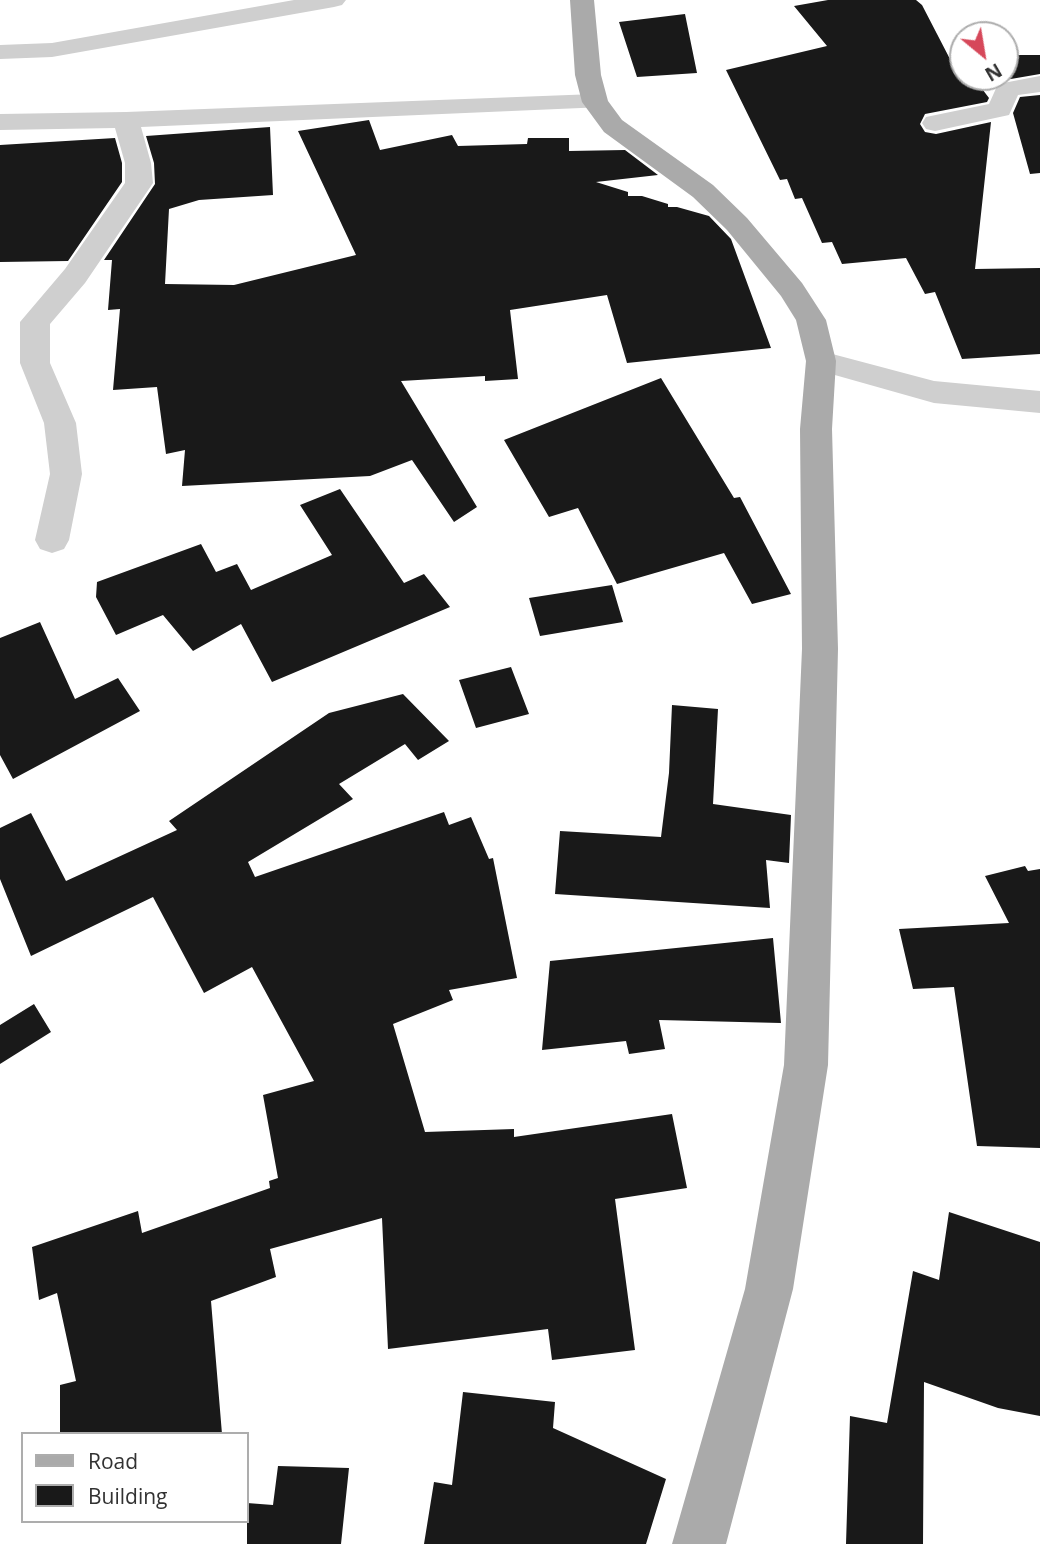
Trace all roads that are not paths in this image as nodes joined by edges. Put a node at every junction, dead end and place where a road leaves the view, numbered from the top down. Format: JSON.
{"nodes":[{"id":1,"x":334,"y":0,"type":"edge"},
{"id":2,"x":582,"y":0,"type":"edge"},
{"id":3,"x":0,"y":52,"type":"edge"},
{"id":4,"x":1040,"y":84,"type":"edge"},
{"id":5,"x":595,"y":102,"type":"junction"},
{"id":6,"x":127,"y":120,"type":"junction"},
{"id":7,"x":0,"y":122,"type":"edge"},
{"id":8,"x":935,"y":124,"type":"dead end"},
{"id":9,"x":821,"y":361,"type":"junction"},
{"id":10,"x":1040,"y":402,"type":"edge"},
{"id":11,"x":52,"y":540,"type":"dead end"},
{"id":12,"x":699,"y":1544,"type":"edge"}],
"edges":[{"from":1,"to":3,"type":"street"},
{"from":2,"to":5,"type":"main road"},
{"from":4,"to":8,"type":"street"},
{"from":5,"to":6,"type":"street"},
{"from":5,"to":9,"type":"main road"},
{"from":6,"to":7,"type":"street"},
{"from":6,"to":11,"type":"street"},
{"from":9,"to":10,"type":"street"},
{"from":9,"to":12,"type":"main road"}]}
